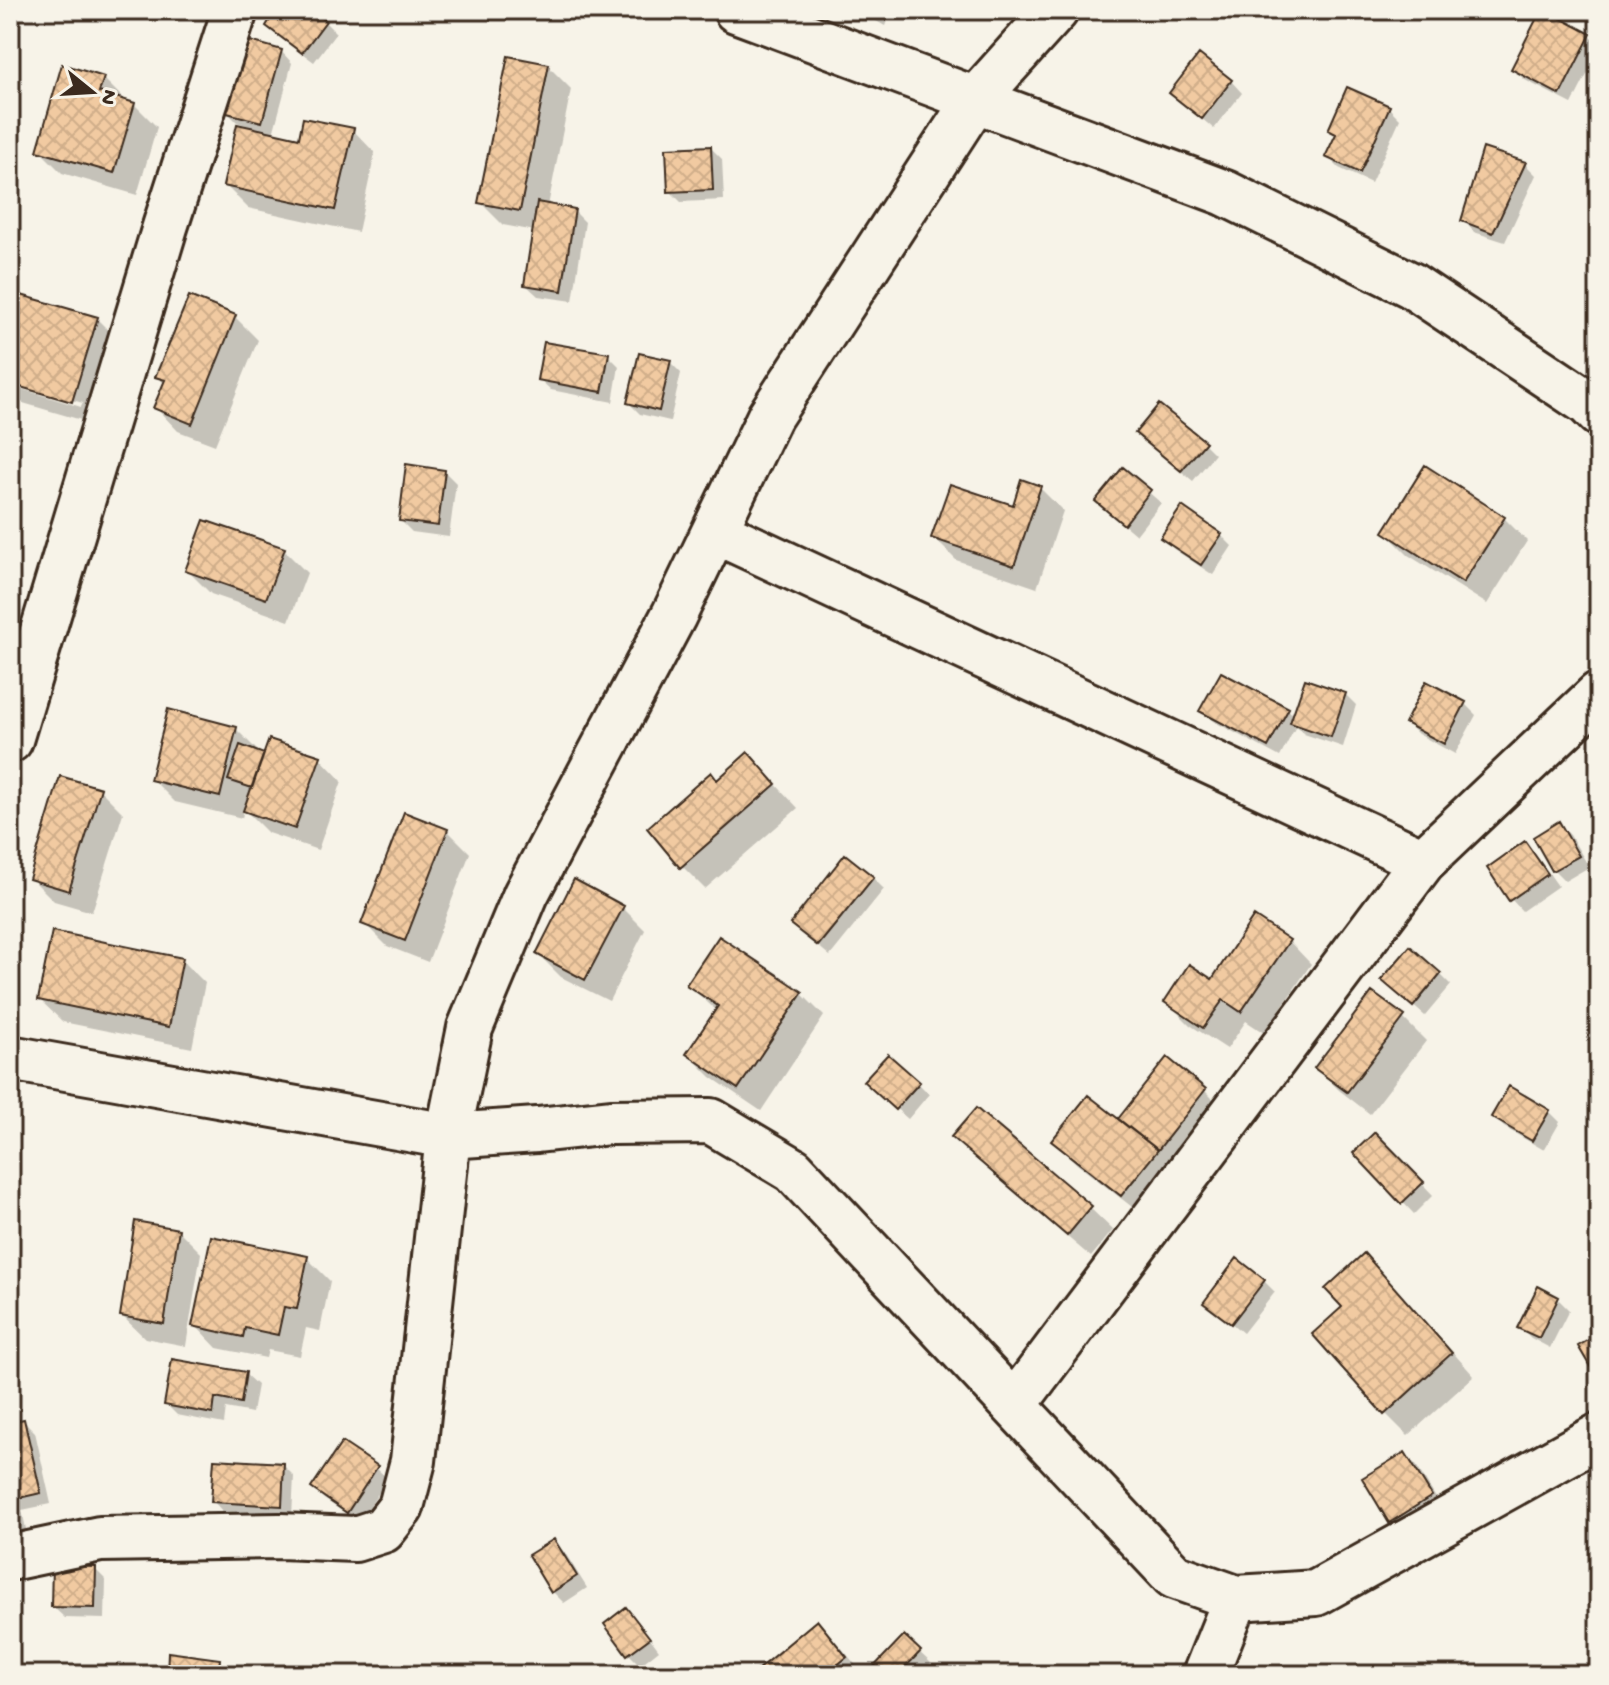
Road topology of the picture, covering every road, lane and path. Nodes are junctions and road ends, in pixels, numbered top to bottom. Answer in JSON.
{"nodes":[{"id":1,"x":235,"y":10,"type":"edge"},
{"id":2,"x":736,"y":10,"type":"edge"},
{"id":3,"x":1056,"y":10,"type":"edge"},
{"id":4,"x":975,"y":100,"type":"junction"},
{"id":5,"x":1599,"y":414,"type":"edge"},
{"id":6,"x":715,"y":531,"type":"junction"},
{"id":7,"x":1599,"y":694,"type":"edge"},
{"id":8,"x":10,"y":740,"type":"edge"},
{"id":9,"x":1423,"y":861,"type":"junction"},
{"id":10,"x":10,"y":1058,"type":"edge"},
{"id":11,"x":448,"y":1136,"type":"junction"},
{"id":12,"x":1014,"y":1405,"type":"junction"},
{"id":13,"x":1599,"y":1436,"type":"edge"},
{"id":14,"x":10,"y":1558,"type":"edge"},
{"id":15,"x":1236,"y":1598,"type":"junction"},
{"id":16,"x":1205,"y":1675,"type":"edge"}],
"edges":[{"from":1,"to":8,"type":"street"},
{"from":2,"to":4,"type":"street"},
{"from":3,"to":4,"type":"street"},
{"from":4,"to":5,"type":"street"},
{"from":4,"to":6,"type":"street"},
{"from":6,"to":9,"type":"street"},
{"from":6,"to":11,"type":"street"},
{"from":7,"to":9,"type":"street"},
{"from":9,"to":12,"type":"street"},
{"from":10,"to":11,"type":"street"},
{"from":11,"to":12,"type":"street"},
{"from":11,"to":14,"type":"street"},
{"from":12,"to":15,"type":"street"},
{"from":13,"to":15,"type":"street"},
{"from":15,"to":16,"type":"street"}]}
